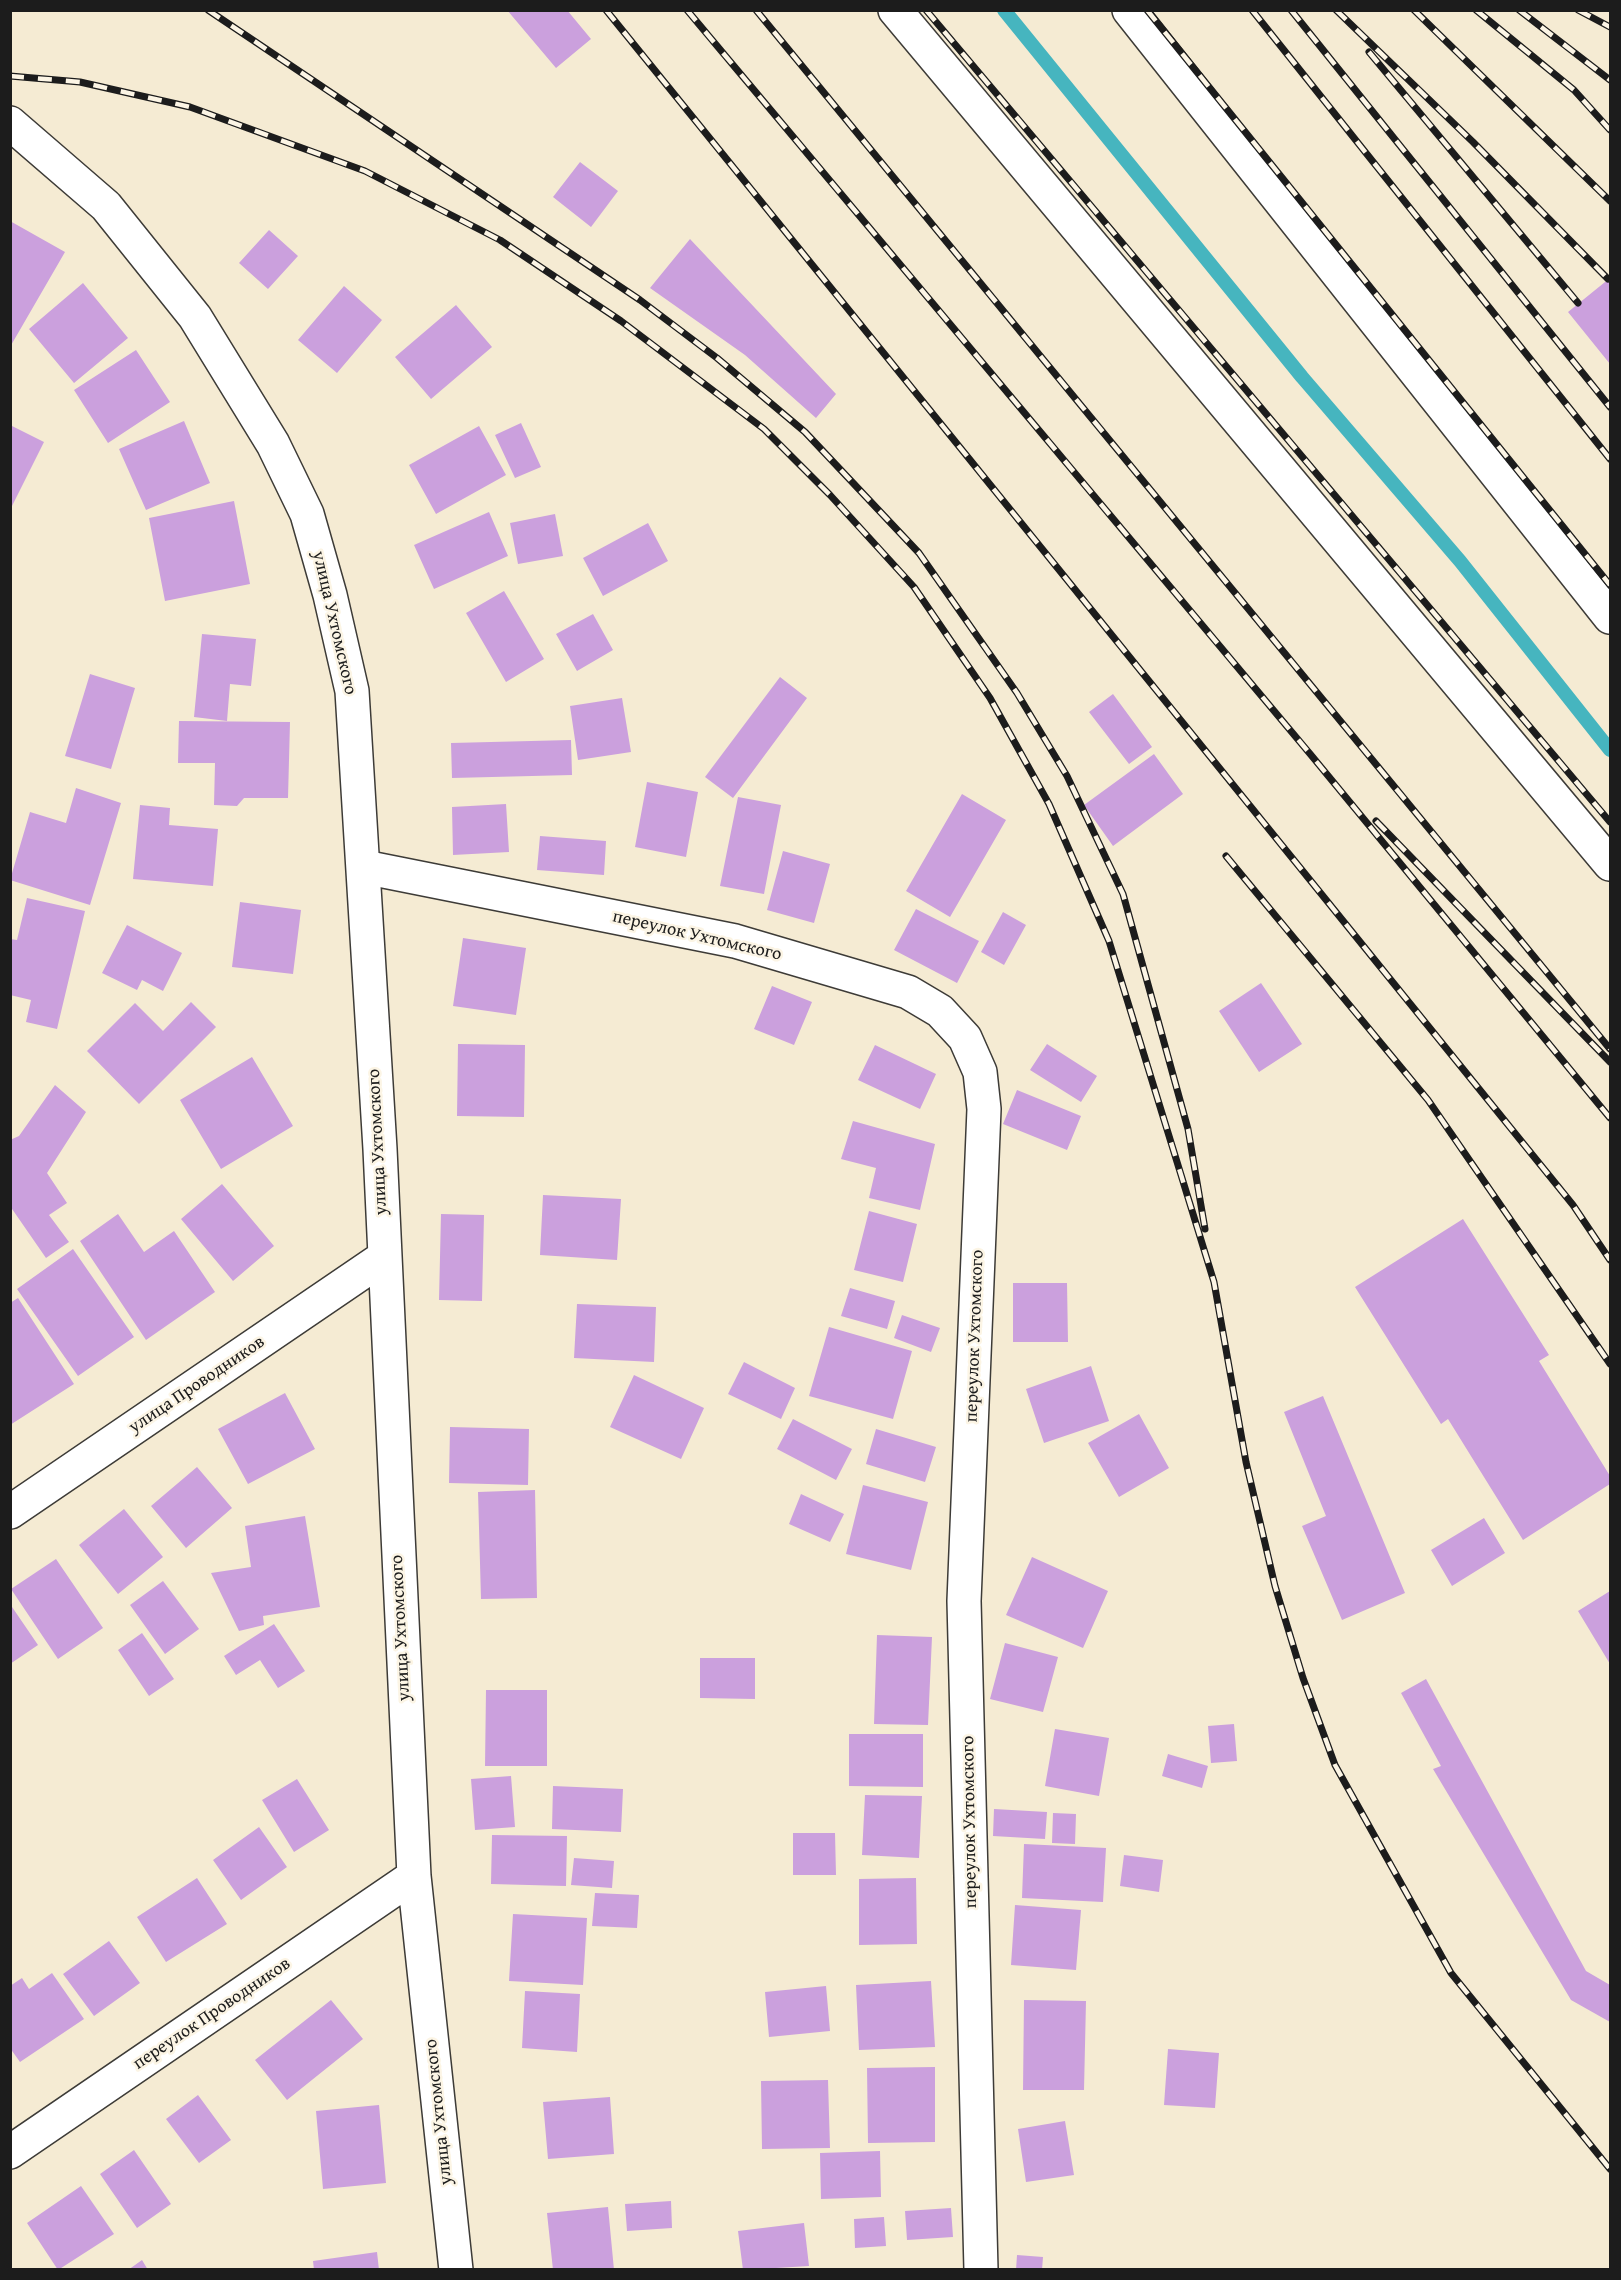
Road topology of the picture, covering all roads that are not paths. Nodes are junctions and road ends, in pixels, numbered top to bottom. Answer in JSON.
{"nodes":[{"id":1,"x":895,"y":10,"type":"edge"},
{"id":2,"x":1129,"y":10,"type":"edge"},
{"id":3,"x":10,"y":123,"type":"edge"},
{"id":4,"x":1611,"y":616,"type":"edge"},
{"id":5,"x":1611,"y":864,"type":"edge"},
{"id":6,"x":364,"y":867,"type":"junction"},
{"id":7,"x":383,"y":1258,"type":"junction"},
{"id":8,"x":10,"y":1512,"type":"edge"},
{"id":9,"x":414,"y":1876,"type":"junction"},
{"id":10,"x":10,"y":2152,"type":"edge"},
{"id":11,"x":456,"y":2270,"type":"edge"},
{"id":12,"x":981,"y":2270,"type":"edge"}],
"edges":[{"from":1,"to":5,"type":"street"},
{"from":2,"to":4,"type":"street"},
{"from":3,"to":6,"type":"street","name":"улица Ухтомского"},
{"from":6,"to":7,"type":"street","name":"улица Ухтомского"},
{"from":6,"to":12,"type":"street","name":"переулок Ухтомского"},
{"from":7,"to":8,"type":"street","name":"улица Проводников"},
{"from":7,"to":9,"type":"street","name":"улица Ухтомского"},
{"from":9,"to":10,"type":"street","name":"переулок Проводников"},
{"from":9,"to":11,"type":"street","name":"улица Ухтомского"}]}
